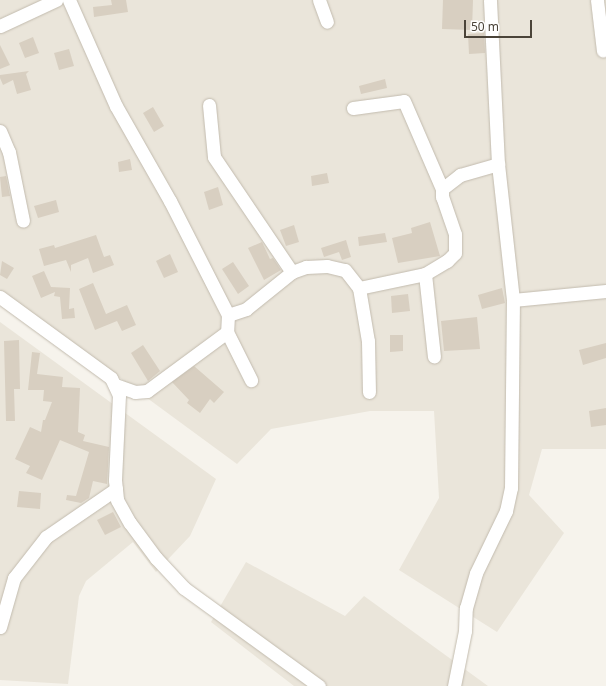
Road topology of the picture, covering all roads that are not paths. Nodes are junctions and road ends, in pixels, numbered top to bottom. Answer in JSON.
{"nodes":[{"id":1,"x":56,"y":0,"type":"edge"},
{"id":2,"x":69,"y":0,"type":"edge"},
{"id":3,"x":319,"y":0,"type":"edge"},
{"id":4,"x":490,"y":0,"type":"edge"},
{"id":5,"x":597,"y":0,"type":"edge"},
{"id":6,"x":327,"y":22,"type":"dead end"},
{"id":7,"x":0,"y":26,"type":"edge"},
{"id":8,"x":603,"y":51,"type":"dead end"},
{"id":9,"x":209,"y":105,"type":"dead end"},
{"id":10,"x":353,"y":108,"type":"dead end"},
{"id":11,"x":0,"y":131,"type":"edge"},
{"id":12,"x":498,"y":164,"type":"junction"},
{"id":13,"x":442,"y":189,"type":"junction"},
{"id":14,"x":23,"y":222,"type":"dead end"},
{"id":15,"x":292,"y":272,"type":"junction"},
{"id":16,"x":425,"y":274,"type":"junction"},
{"id":17,"x":359,"y":288,"type":"junction"},
{"id":18,"x":606,"y":291,"type":"edge"},
{"id":19,"x":0,"y":297,"type":"edge"},
{"id":20,"x":514,"y":300,"type":"junction"},
{"id":21,"x":228,"y":315,"type":"junction"},
{"id":22,"x":227,"y":332,"type":"junction"},
{"id":23,"x":434,"y":357,"type":"dead end"},
{"id":24,"x":251,"y":380,"type":"dead end"},
{"id":25,"x":115,"y":385,"type":"junction"},
{"id":26,"x":369,"y":392,"type":"dead end"},
{"id":27,"x":116,"y":489,"type":"junction"},
{"id":28,"x":0,"y":627,"type":"edge"},
{"id":29,"x":319,"y":686,"type":"edge"},
{"id":30,"x":454,"y":686,"type":"edge"}],
"edges":[{"from":1,"to":7,"type":"street"},
{"from":2,"to":21,"type":"street"},
{"from":3,"to":6,"type":"street"},
{"from":4,"to":12,"type":"street"},
{"from":5,"to":8,"type":"street"},
{"from":9,"to":15,"type":"street"},
{"from":10,"to":13,"type":"street"},
{"from":11,"to":14,"type":"street"},
{"from":12,"to":13,"type":"street"},
{"from":12,"to":20,"type":"street"},
{"from":13,"to":16,"type":"street"},
{"from":15,"to":17,"type":"street"},
{"from":15,"to":21,"type":"street"},
{"from":16,"to":17,"type":"street"},
{"from":16,"to":23,"type":"street"},
{"from":17,"to":26,"type":"street"},
{"from":18,"to":20,"type":"street"},
{"from":19,"to":25,"type":"street"},
{"from":20,"to":30,"type":"street"},
{"from":21,"to":22,"type":"street"},
{"from":22,"to":24,"type":"street"},
{"from":22,"to":25,"type":"street"},
{"from":25,"to":27,"type":"street"},
{"from":27,"to":28,"type":"street"},
{"from":27,"to":29,"type":"street"}]}
